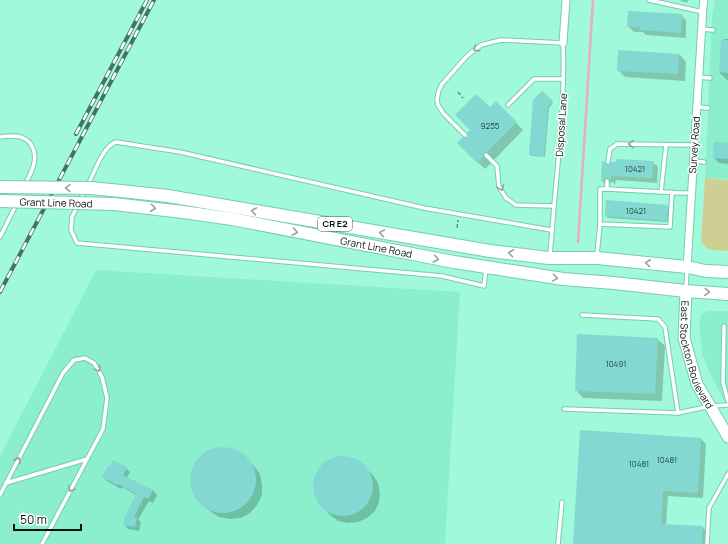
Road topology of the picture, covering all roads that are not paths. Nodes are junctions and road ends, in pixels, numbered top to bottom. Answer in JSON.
{"nodes":[{"id":1,"x":566,"y":0,"type":"edge"},
{"id":2,"x":650,"y":0,"type":"edge"},
{"id":3,"x":704,"y":0,"type":"edge"},
{"id":4,"x":703,"y":12,"type":"junction"},
{"id":5,"x":701,"y":30,"type":"junction"},
{"id":6,"x":713,"y":30,"type":"dead end"},
{"id":7,"x":563,"y":43,"type":"junction"},
{"id":8,"x":698,"y":77,"type":"junction"},
{"id":9,"x":710,"y":78,"type":"dead end"},
{"id":10,"x":563,"y":79,"type":"junction"},
{"id":11,"x":508,"y":106,"type":"dead end"},
{"id":12,"x":696,"y":107,"type":"junction"},
{"id":13,"x":708,"y":108,"type":"dead end"},
{"id":14,"x":465,"y":135,"type":"dead end"},
{"id":15,"x":0,"y":137,"type":"edge"},
{"id":16,"x":666,"y":145,"type":"junction"},
{"id":17,"x":694,"y":145,"type":"junction"},
{"id":18,"x":486,"y":155,"type":"dead end"},
{"id":19,"x":693,"y":161,"type":"junction"},
{"id":20,"x":608,"y":162,"type":"dead end"},
{"id":21,"x":704,"y":162,"type":"dead end"},
{"id":22,"x":607,"y":181,"type":"dead end"},
{"id":23,"x":0,"y":187,"type":"edge"},
{"id":24,"x":607,"y":189,"type":"junction"},
{"id":25,"x":23,"y":190,"type":"dead end"},
{"id":26,"x":662,"y":192,"type":"junction"},
{"id":27,"x":672,"y":192,"type":"junction"},
{"id":28,"x":691,"y":193,"type":"junction"},
{"id":29,"x":20,"y":197,"type":"dead end"},
{"id":30,"x":0,"y":200,"type":"edge"},
{"id":31,"x":554,"y":206,"type":"junction"},
{"id":32,"x":600,"y":224,"type":"junction"},
{"id":33,"x":552,"y":230,"type":"junction"},
{"id":34,"x":0,"y":237,"type":"edge"},
{"id":35,"x":549,"y":258,"type":"junction"},
{"id":36,"x":597,"y":258,"type":"junction"},
{"id":37,"x":687,"y":266,"type":"junction"},
{"id":38,"x":486,"y":267,"type":"junction"},
{"id":39,"x":728,"y":272,"type":"edge"},
{"id":40,"x":686,"y":291,"type":"junction"},
{"id":41,"x":728,"y":294,"type":"edge"},
{"id":42,"x":582,"y":315,"type":"dead end"},
{"id":43,"x":724,"y":326,"type":"dead end"},
{"id":44,"x":728,"y":400,"type":"edge"},
{"id":45,"x":728,"y":405,"type":"edge"},
{"id":46,"x":710,"y":406,"type":"junction"},
{"id":47,"x":564,"y":409,"type":"dead end"},
{"id":48,"x":678,"y":413,"type":"junction"},
{"id":49,"x":728,"y":437,"type":"edge"},
{"id":50,"x":87,"y":459,"type":"junction"},
{"id":51,"x":728,"y":474,"type":"edge"},
{"id":52,"x":6,"y":483,"type":"junction"},
{"id":53,"x":0,"y":495,"type":"edge"},
{"id":54,"x":562,"y":502,"type":"dead end"},
{"id":55,"x":42,"y":544,"type":"edge"},
{"id":56,"x":558,"y":544,"type":"edge"},
{"id":57,"x":707,"y":544,"type":"edge"}],
"edges":[{"from":1,"to":7,"type":"street","name":"Disposal Lane"},
{"from":2,"to":4,"type":"lane"},
{"from":3,"to":4,"type":"street","name":"Survey Road"},
{"from":4,"to":5,"type":"street","name":"Survey Road"},
{"from":5,"to":6,"type":"lane"},
{"from":5,"to":8,"type":"street","name":"Survey Road"},
{"from":7,"to":10,"type":"lane","name":"Disposal Lane"},
{"from":7,"to":14,"type":"lane","one_way":true},
{"from":8,"to":9,"type":"lane"},
{"from":8,"to":12,"type":"street","name":"Survey Road"},
{"from":10,"to":11,"type":"lane"},
{"from":10,"to":31,"type":"lane","name":"Disposal Lane"},
{"from":12,"to":13,"type":"lane"},
{"from":12,"to":17,"type":"street","name":"Survey Road"},
{"from":15,"to":25,"type":"lane"},
{"from":16,"to":17,"type":"lane"},
{"from":16,"to":20,"type":"lane","one_way":true},
{"from":16,"to":26,"type":"lane"},
{"from":17,"to":19,"type":"street","name":"Survey Road"},
{"from":18,"to":31,"type":"lane","one_way":true},
{"from":19,"to":21,"type":"lane"},
{"from":19,"to":28,"type":"street","name":"Survey Road"},
{"from":22,"to":24,"type":"lane"},
{"from":35,"to":23,"type":"main road","name":"Grant Line Road","number":"CR E2","one_way":true,"bridge":true},
{"from":24,"to":26,"type":"lane"},
{"from":24,"to":32,"type":"lane"},
{"from":26,"to":27,"type":"lane"},
{"from":27,"to":28,"type":"lane"},
{"from":27,"to":32,"type":"lane"},
{"from":28,"to":37,"type":"street","name":"Survey Road"},
{"from":29,"to":34,"type":"lane"},
{"from":30,"to":38,"type":"main road","name":"Grant Line Road","number":"CR E2","one_way":true,"bridge":true},
{"from":31,"to":33,"type":"lane","name":"Disposal Lane"},
{"from":32,"to":36,"type":"lane"},
{"from":33,"to":35,"type":"lane","name":"Disposal Lane"},
{"from":33,"to":38,"type":"lane"},
{"from":35,"to":36,"type":"main road","name":"Grant Line Road","number":"CR E2"},
{"from":37,"to":36,"type":"main road","name":"Grant Line Road","number":"CR E2","one_way":true},
{"from":37,"to":39,"type":"main road","name":"Grant Line Road","number":"CR E2"},
{"from":37,"to":40,"type":"lane","name":"Survey Road"},
{"from":38,"to":40,"type":"main road","name":"Grant Line Road","number":"CR E2","one_way":true},
{"from":40,"to":41,"type":"main road","name":"Grant Line Road","number":"CR E2","one_way":true},
{"from":40,"to":46,"type":"main road","name":"East Stockton Boulevard"},
{"from":42,"to":48,"type":"lane"},
{"from":43,"to":44,"type":"lane"},
{"from":45,"to":46,"type":"lane"},
{"from":46,"to":48,"type":"lane"},
{"from":46,"to":49,"type":"main road","name":"East Stockton Boulevard"},
{"from":47,"to":48,"type":"lane"},
{"from":50,"to":52,"type":"lane"},
{"from":52,"to":50,"type":"lane","one_way":true},
{"from":50,"to":55,"type":"lane","one_way":true},
{"from":51,"to":57,"type":"lane"},
{"from":52,"to":53,"type":"lane"},
{"from":54,"to":56,"type":"lane"}]}
